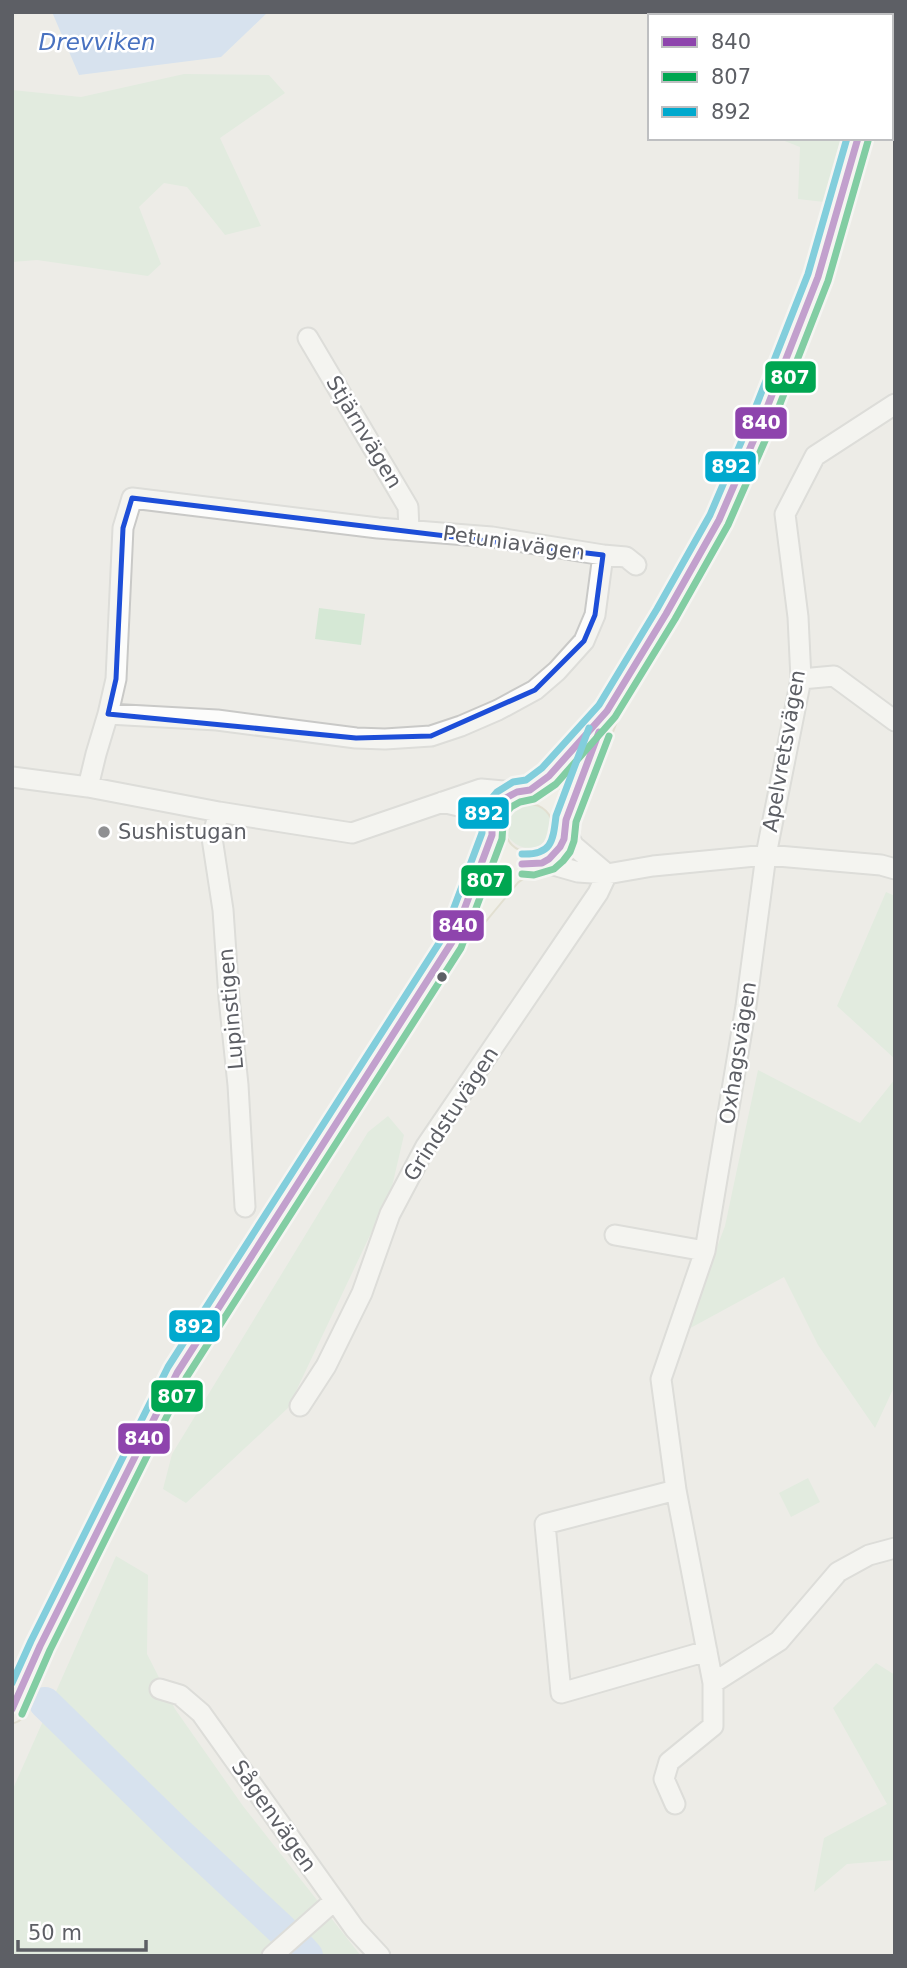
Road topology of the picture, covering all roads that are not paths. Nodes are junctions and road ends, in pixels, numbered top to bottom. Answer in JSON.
{"nodes":[{"id":1,"x":857,"y":140,"type":"edge"},
{"id":2,"x":308,"y":338,"type":"dead end"},
{"id":3,"x":895,"y":404,"type":"edge"},
{"id":4,"x":409,"y":530,"type":"junction"},
{"id":5,"x":603,"y":555,"type":"junction"},
{"id":6,"x":636,"y":565,"type":"dead end"},
{"id":7,"x":801,"y":679,"type":"junction"},
{"id":8,"x":607,"y":711,"type":"junction"},
{"id":9,"x":108,"y":714,"type":"junction"},
{"id":10,"x":895,"y":721,"type":"edge"},
{"id":11,"x":12,"y":777,"type":"edge"},
{"id":12,"x":88,"y":787,"type":"junction"},
{"id":13,"x":524,"y":791,"type":"junction"},
{"id":14,"x":441,"y":802,"type":"junction"},
{"id":15,"x":219,"y":812,"type":"junction"},
{"id":16,"x":566,"y":827,"type":"junction"},
{"id":17,"x":492,"y":828,"type":"junction"},
{"id":18,"x":766,"y":855,"type":"junction"},
{"id":19,"x":533,"y":863,"type":"junction"},
{"id":20,"x":895,"y":869,"type":"edge"},
{"id":21,"x":607,"y":874,"type":"junction"},
{"id":22,"x":452,"y":942,"type":"junction"},
{"id":23,"x":245,"y":1207,"type":"dead end"},
{"id":24,"x":615,"y":1235,"type":"dead end"},
{"id":25,"x":705,"y":1251,"type":"junction"},
{"id":26,"x":300,"y":1406,"type":"dead end"},
{"id":27,"x":676,"y":1490,"type":"junction"},
{"id":28,"x":895,"y":1548,"type":"edge"},
{"id":29,"x":707,"y":1651,"type":"junction"},
{"id":30,"x":713,"y":1683,"type":"junction"},
{"id":31,"x":160,"y":1689,"type":"dead end"},
{"id":32,"x":12,"y":1710,"type":"edge"},
{"id":33,"x":675,"y":1804,"type":"dead end"},
{"id":34,"x":334,"y":1901,"type":"junction"},
{"id":35,"x":272,"y":1956,"type":"edge"},
{"id":36,"x":380,"y":1956,"type":"edge"}],
"edges":[{"from":1,"to":8,"type":"main road"},
{"from":2,"to":4,"type":"street","name":"Stjärnvägen"},
{"from":3,"to":7,"type":"street","name":"Apelvretsvägen"},
{"from":4,"to":5,"type":"street","name":"Petuniavägen"},
{"from":4,"to":9,"type":"street","name":"Petuniavägen"},
{"from":5,"to":6,"type":"street"},
{"from":5,"to":9,"type":"street","name":"Petuniavägen"},
{"from":7,"to":10,"type":"street"},
{"from":7,"to":18,"type":"street","name":"Apelvretsvägen"},
{"from":8,"to":13,"type":"main road"},
{"from":8,"to":16,"type":"main road"},
{"from":9,"to":12,"type":"street","name":"Petuniavägen"},
{"from":11,"to":12,"type":"street"},
{"from":12,"to":15,"type":"street"},
{"from":13,"to":14,"type":"street"},
{"from":13,"to":16,"type":"main road"},
{"from":13,"to":17,"type":"main road"},
{"from":14,"to":15,"type":"street"},
{"from":14,"to":17,"type":"street"},
{"from":15,"to":23,"type":"street","name":"Lupinstigen"},
{"from":16,"to":19,"type":"main road"},
{"from":16,"to":21,"type":"street"},
{"from":17,"to":19,"type":"main road"},
{"from":17,"to":22,"type":"main road"},
{"from":18,"to":20,"type":"street"},
{"from":18,"to":21,"type":"street"},
{"from":18,"to":25,"type":"street","name":"Oxhagsvägen"},
{"from":19,"to":21,"type":"street"},
{"from":19,"to":22,"type":"main road"},
{"from":21,"to":26,"type":"street","name":"Grindstuvägen"},
{"from":22,"to":32,"type":"main road"},
{"from":24,"to":25,"type":"street"},
{"from":25,"to":27,"type":"street","name":"Oxhagsvägen"},
{"from":27,"to":29,"type":"street","name":"Oxhagsvägen"},
{"from":27,"to":29,"type":"street"},
{"from":28,"to":30,"type":"street"},
{"from":29,"to":30,"type":"street","name":"Oxhagsvägen"},
{"from":30,"to":33,"type":"street","name":"Oxhagsvägen"},
{"from":31,"to":34,"type":"street","name":"Sågenvägen"},
{"from":34,"to":35,"type":"street"},
{"from":34,"to":36,"type":"street","name":"Sågenvägen"}]}
